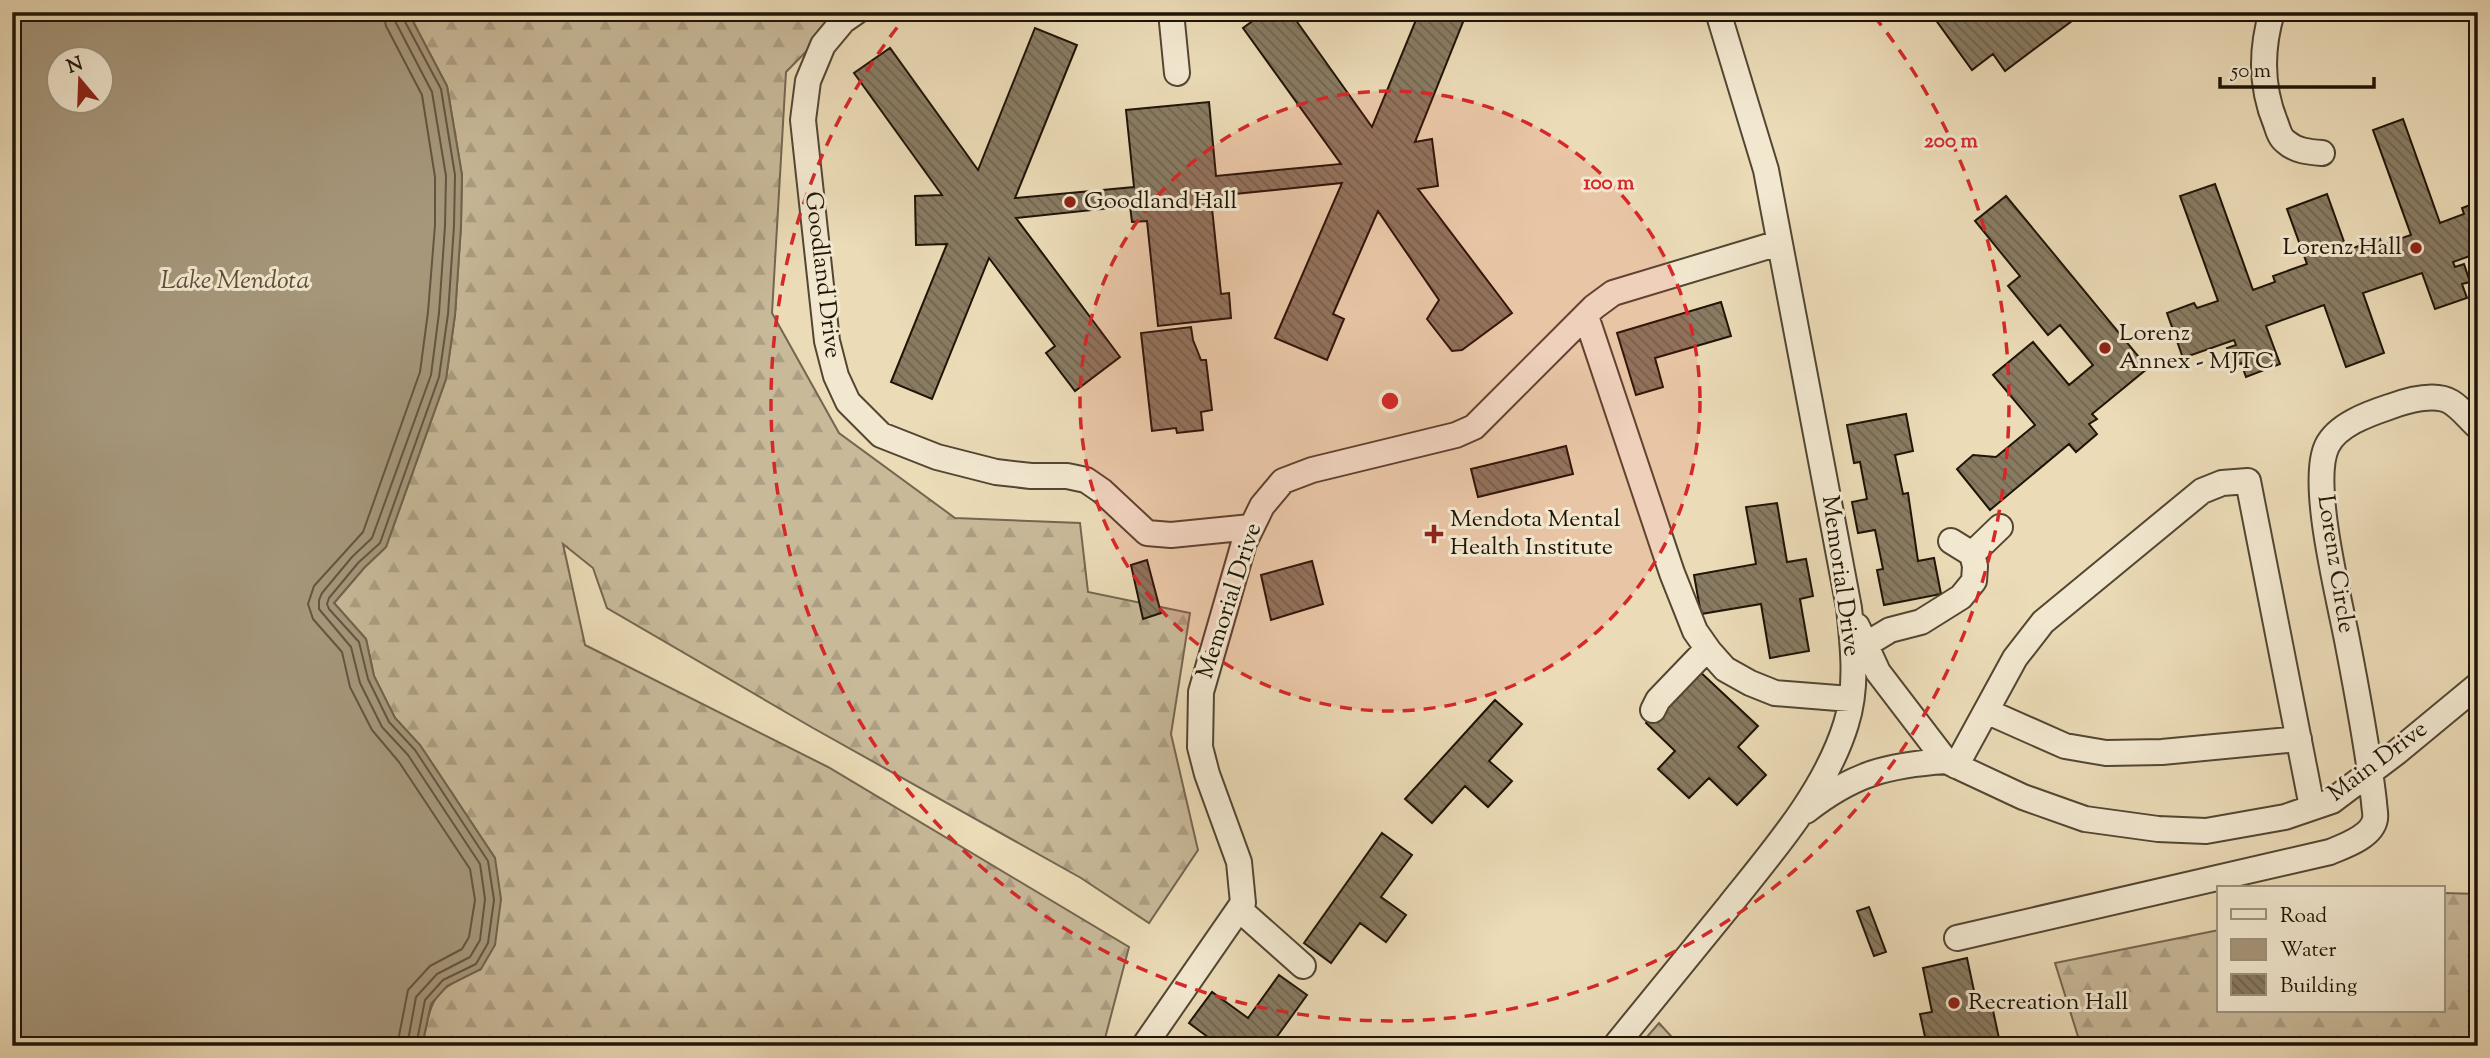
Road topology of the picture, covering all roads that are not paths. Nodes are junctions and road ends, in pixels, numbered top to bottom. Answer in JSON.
{"nodes":[{"id":1,"x":856,"y":12,"type":"edge"},
{"id":2,"x":1171,"y":12,"type":"edge"},
{"id":3,"x":1718,"y":12,"type":"edge"},
{"id":4,"x":2272,"y":12,"type":"edge"},
{"id":5,"x":1177,"y":73,"type":"dead end"},
{"id":6,"x":2322,"y":153,"type":"dead end"},
{"id":7,"x":1779,"y":243,"type":"junction"},
{"id":8,"x":1586,"y":316,"type":"junction"},
{"id":9,"x":2478,"y":427,"type":"edge"},
{"id":10,"x":1251,"y":527,"type":"junction"},
{"id":11,"x":2000,"y":527,"type":"dead end"},
{"id":12,"x":1849,"y":608,"type":"junction"},
{"id":13,"x":1865,"y":645,"type":"junction"},
{"id":14,"x":1707,"y":649,"type":"junction"},
{"id":15,"x":2478,"y":685,"type":"edge"},
{"id":16,"x":1850,"y":699,"type":"junction"},
{"id":17,"x":1653,"y":710,"type":"dead end"},
{"id":18,"x":1986,"y":711,"type":"junction"},
{"id":19,"x":2299,"y":739,"type":"junction"},
{"id":20,"x":1951,"y":764,"type":"junction"},
{"id":21,"x":2371,"y":772,"type":"junction"},
{"id":22,"x":2312,"y":807,"type":"junction"},
{"id":23,"x":1795,"y":821,"type":"junction"},
{"id":24,"x":1240,"y":910,"type":"junction"},
{"id":25,"x":1957,"y":939,"type":"dead end"},
{"id":26,"x":1303,"y":966,"type":"dead end"},
{"id":27,"x":1144,"y":1046,"type":"edge"},
{"id":28,"x":1615,"y":1046,"type":"edge"}],
"edges":[{"from":1,"to":10,"type":"lane","name":"Goodland Drive"},
{"from":2,"to":5,"type":"lane"},
{"from":3,"to":7,"type":"lane","name":"Memorial Drive"},
{"from":4,"to":6,"type":"lane"},
{"from":7,"to":8,"type":"lane","name":"Memorial Drive"},
{"from":7,"to":12,"type":"lane","name":"Memorial Drive"},
{"from":8,"to":10,"type":"lane","name":"Memorial Drive"},
{"from":8,"to":14,"type":"lane"},
{"from":9,"to":21,"type":"lane","name":"Lorenz Circle"},
{"from":10,"to":24,"type":"lane","name":"Memorial Drive"},
{"from":11,"to":13,"type":"lane"},
{"from":12,"to":13,"type":"lane","name":"Main Drive"},
{"from":12,"to":16,"type":"lane","name":"Memorial Drive"},
{"from":13,"to":20,"type":"lane","name":"Main Drive"},
{"from":14,"to":16,"type":"lane"},
{"from":14,"to":17,"type":"lane"},
{"from":15,"to":21,"type":"lane","name":"Main Drive"},
{"from":16,"to":23,"type":"lane","name":"Memorial Drive"},
{"from":18,"to":19,"type":"lane"},
{"from":18,"to":19,"type":"lane"},
{"from":18,"to":20,"type":"lane"},
{"from":19,"to":22,"type":"lane"},
{"from":20,"to":22,"type":"lane","name":"Main Drive"},
{"from":20,"to":23,"type":"lane","name":"Main Drive"},
{"from":21,"to":22,"type":"lane","name":"Main Drive"},
{"from":21,"to":25,"type":"lane","name":"Lorenz Circle"},
{"from":23,"to":28,"type":"lane","name":"Memorial Drive"},
{"from":24,"to":26,"type":"lane"},
{"from":24,"to":27,"type":"lane"}]}
